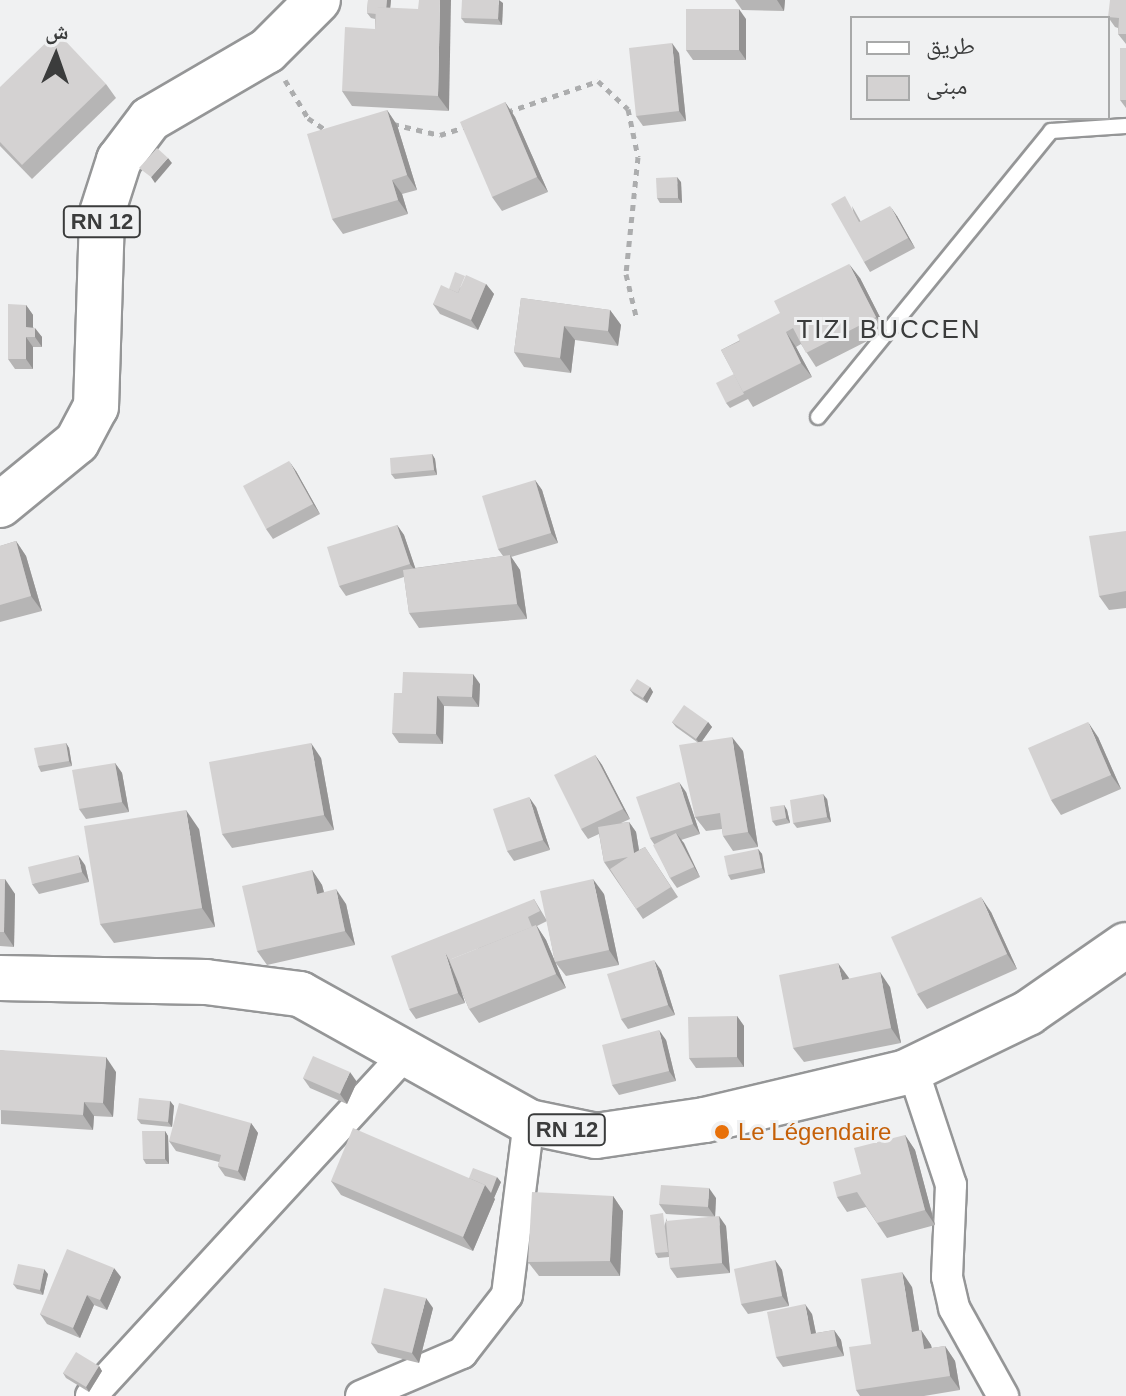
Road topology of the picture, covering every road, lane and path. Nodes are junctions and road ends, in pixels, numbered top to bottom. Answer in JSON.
{"nodes":[{"id":1,"x":318,"y":0,"type":"edge"},
{"id":2,"x":267,"y":51,"type":"junction"},
{"id":3,"x":497,"y":115,"type":"edge"},
{"id":4,"x":483,"y":120,"type":"edge"},
{"id":5,"x":376,"y":126,"type":"edge"},
{"id":6,"x":1126,"y":126,"type":"edge"},
{"id":7,"x":334,"y":136,"type":"edge"},
{"id":8,"x":637,"y":320,"type":"dead end"},
{"id":9,"x":818,"y":417,"type":"dead end"},
{"id":10,"x":0,"y":505,"type":"edge"},
{"id":11,"x":1126,"y":945,"type":"edge"},
{"id":12,"x":0,"y":978,"type":"edge"},
{"id":13,"x":405,"y":1054,"type":"junction"},
{"id":14,"x":913,"y":1070,"type":"junction"},
{"id":15,"x":529,"y":1122,"type":"junction"},
{"id":16,"x":91,"y":1396,"type":"edge"},
{"id":17,"x":361,"y":1396,"type":"edge"},
{"id":18,"x":1003,"y":1396,"type":"edge"}],
"edges":[{"from":1,"to":2,"type":"main road","number":"RN 12"},
{"from":2,"to":7,"type":"path"},
{"from":2,"to":10,"type":"main road","number":"RN 12"},
{"from":3,"to":8,"type":"path"},
{"from":4,"to":5,"type":"path"},
{"from":6,"to":9,"type":"lane"},
{"from":11,"to":14,"type":"main road","number":"RN 12"},
{"from":12,"to":13,"type":"main road","number":"RN 12"},
{"from":13,"to":15,"type":"main road","number":"RN 12"},
{"from":13,"to":16,"type":"street"},
{"from":14,"to":15,"type":"main road","number":"RN 12"},
{"from":14,"to":18,"type":"street"},
{"from":15,"to":17,"type":"street"}]}
